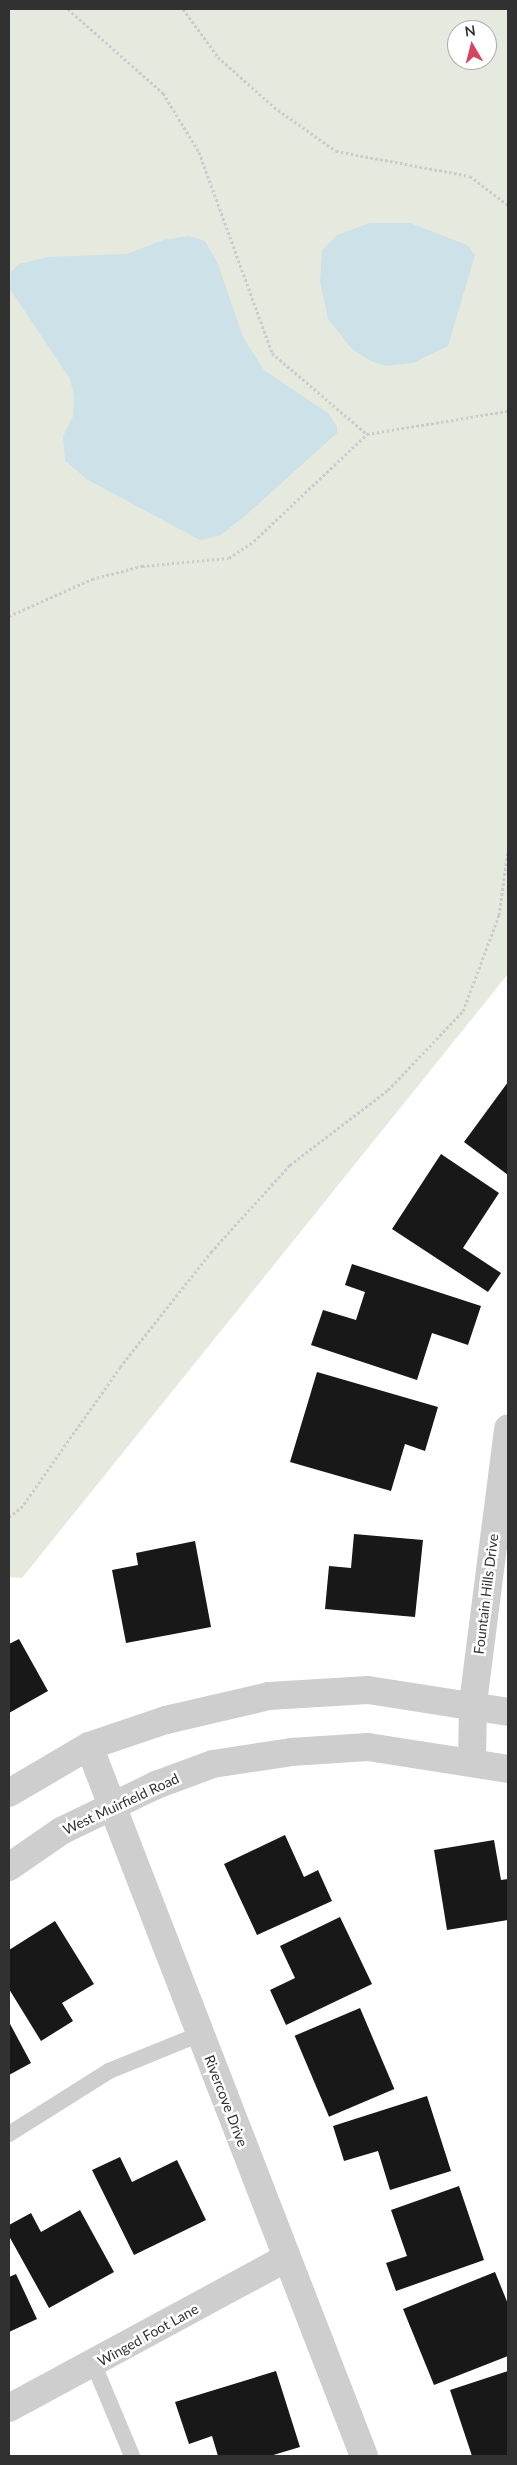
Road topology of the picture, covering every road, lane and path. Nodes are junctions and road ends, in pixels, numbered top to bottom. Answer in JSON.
{"nodes":[{"id":1,"x":68,"y":9,"type":"edge"},
{"id":2,"x":183,"y":9,"type":"edge"},
{"id":3,"x":508,"y":205,"type":"edge"},
{"id":4,"x":508,"y":411,"type":"edge"},
{"id":5,"x":367,"y":434,"type":"junction"},
{"id":6,"x":9,"y":616,"type":"edge"},
{"id":7,"x":508,"y":850,"type":"edge"},
{"id":8,"x":508,"y":1428,"type":"edge"},
{"id":9,"x":9,"y":1517,"type":"edge"},
{"id":10,"x":473,"y":1703,"type":"junction"},
{"id":11,"x":508,"y":1712,"type":"edge"},
{"id":12,"x":90,"y":1746,"type":"junction"},
{"id":13,"x":472,"y":1761,"type":"junction"},
{"id":14,"x":508,"y":1769,"type":"edge"},
{"id":15,"x":9,"y":1793,"type":"edge"},
{"id":16,"x":113,"y":1806,"type":"junction"},
{"id":17,"x":9,"y":1867,"type":"edge"},
{"id":18,"x":200,"y":2034,"type":"junction"},
{"id":19,"x":9,"y":2134,"type":"edge"},
{"id":20,"x":286,"y":2258,"type":"junction"},
{"id":21,"x":94,"y":2365,"type":"junction"},
{"id":22,"x":9,"y":2408,"type":"edge"},
{"id":23,"x":132,"y":2456,"type":"edge"},
{"id":24,"x":364,"y":2456,"type":"edge"}],
"edges":[{"from":1,"to":5,"type":"path"},
{"from":2,"to":3,"type":"path"},
{"from":4,"to":5,"type":"path"},
{"from":5,"to":6,"type":"path"},
{"from":7,"to":9,"type":"path"},
{"from":8,"to":10,"type":"street","name":"Fountain Hills Drive"},
{"from":10,"to":11,"type":"street"},
{"from":10,"to":12,"type":"street"},
{"from":10,"to":13,"type":"street","name":"Fountain Hills Drive"},
{"from":12,"to":15,"type":"street"},
{"from":12,"to":16,"type":"street","name":"Rivercove Drive"},
{"from":13,"to":14,"type":"street","name":"West Muirfield Road"},
{"from":13,"to":16,"type":"street","name":"West Muirfield Road"},
{"from":16,"to":17,"type":"street","name":"West Muirfield Road"},
{"from":16,"to":18,"type":"street","name":"Rivercove Drive"},
{"from":18,"to":19,"type":"lane"},
{"from":18,"to":20,"type":"street","name":"Rivercove Drive"},
{"from":20,"to":21,"type":"street","name":"Winged Foot Lane"},
{"from":20,"to":24,"type":"street","name":"Rivercove Drive"},
{"from":21,"to":22,"type":"street","name":"Winged Foot Lane"},
{"from":21,"to":23,"type":"lane"}]}
